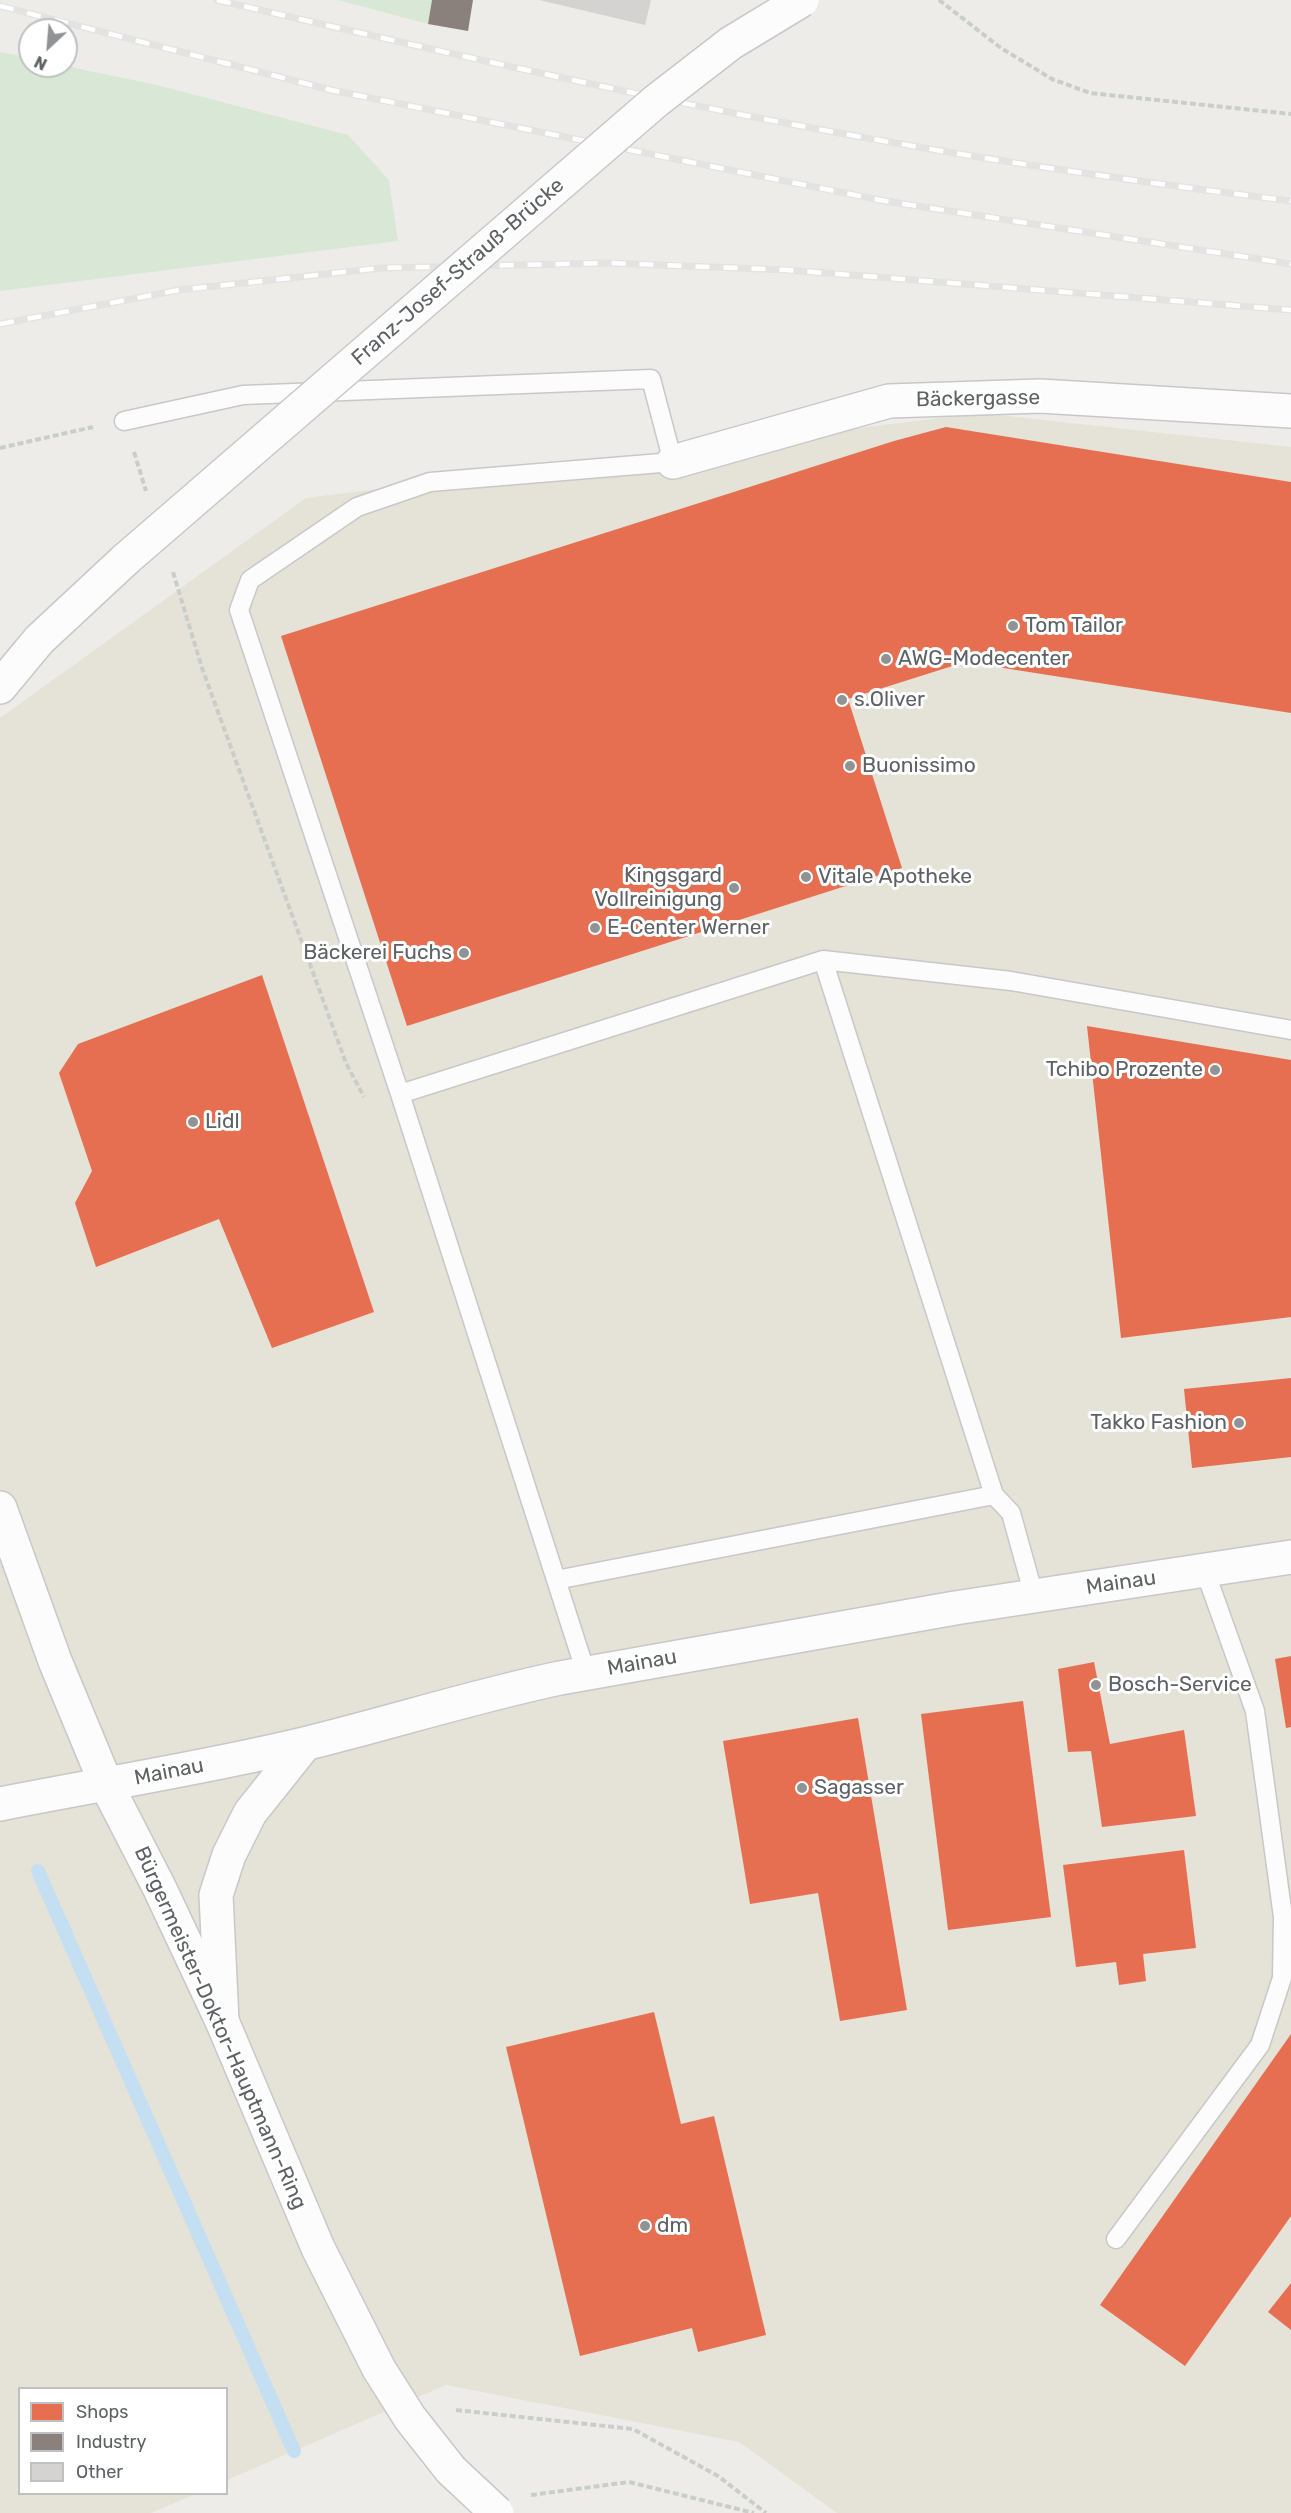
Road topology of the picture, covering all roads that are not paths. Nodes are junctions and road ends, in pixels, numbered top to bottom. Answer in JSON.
{"nodes":[{"id":1,"x":802,"y":0,"type":"edge"},
{"id":2,"x":1291,"y":411,"type":"edge"},
{"id":3,"x":124,"y":421,"type":"road end"},
{"id":4,"x":673,"y":462,"type":"junction"},
{"id":5,"x":0,"y":687,"type":"edge"},
{"id":6,"x":823,"y":960,"type":"junction"},
{"id":7,"x":1291,"y":1030,"type":"edge"},
{"id":8,"x":400,"y":1094,"type":"junction"},
{"id":9,"x":994,"y":1495,"type":"junction"},
{"id":10,"x":0,"y":1508,"type":"edge"},
{"id":11,"x":1291,"y":1557,"type":"edge"},
{"id":12,"x":1205,"y":1571,"type":"junction"},
{"id":13,"x":556,"y":1580,"type":"junction"},
{"id":14,"x":1034,"y":1596,"type":"junction"},
{"id":15,"x":586,"y":1673,"type":"junction"},
{"id":16,"x":305,"y":1744,"type":"junction"},
{"id":17,"x":106,"y":1784,"type":"junction"},
{"id":18,"x":0,"y":1804,"type":"edge"},
{"id":19,"x":222,"y":2021,"type":"junction"},
{"id":20,"x":1116,"y":2239,"type":"dead end"},
{"id":21,"x":497,"y":2513,"type":"edge"}],
"edges":[{"from":1,"to":5,"type":"street","name":"Franz-Josef-Strauß-Brücke","bridge":true},
{"from":2,"to":4,"type":"street","name":"Bäckergasse"},
{"from":3,"to":4,"type":"lane"},
{"from":4,"to":8,"type":"lane"},
{"from":6,"to":7,"type":"lane"},
{"from":6,"to":8,"type":"lane"},
{"from":6,"to":9,"type":"lane"},
{"from":8,"to":13,"type":"lane"},
{"from":9,"to":13,"type":"lane"},
{"from":9,"to":14,"type":"lane"},
{"from":10,"to":17,"type":"street","name":"Bürgermeister-Doktor-Hauptmann-Ring"},
{"from":11,"to":12,"type":"street","name":"Mainau"},
{"from":12,"to":14,"type":"street","name":"Mainau"},
{"from":12,"to":20,"type":"lane"},
{"from":13,"to":15,"type":"lane"},
{"from":14,"to":15,"type":"street","name":"Mainau"},
{"from":15,"to":16,"type":"street","name":"Mainau"},
{"from":16,"to":17,"type":"street","name":"Mainau"},
{"from":16,"to":19,"type":"street"},
{"from":17,"to":18,"type":"street","name":"Mainau"},
{"from":17,"to":19,"type":"street","name":"Bürgermeister-Doktor-Hauptmann-Ring"},
{"from":19,"to":21,"type":"street","name":"Bürgermeister-Doktor-Hauptmann-Ring","bridge":true}]}
